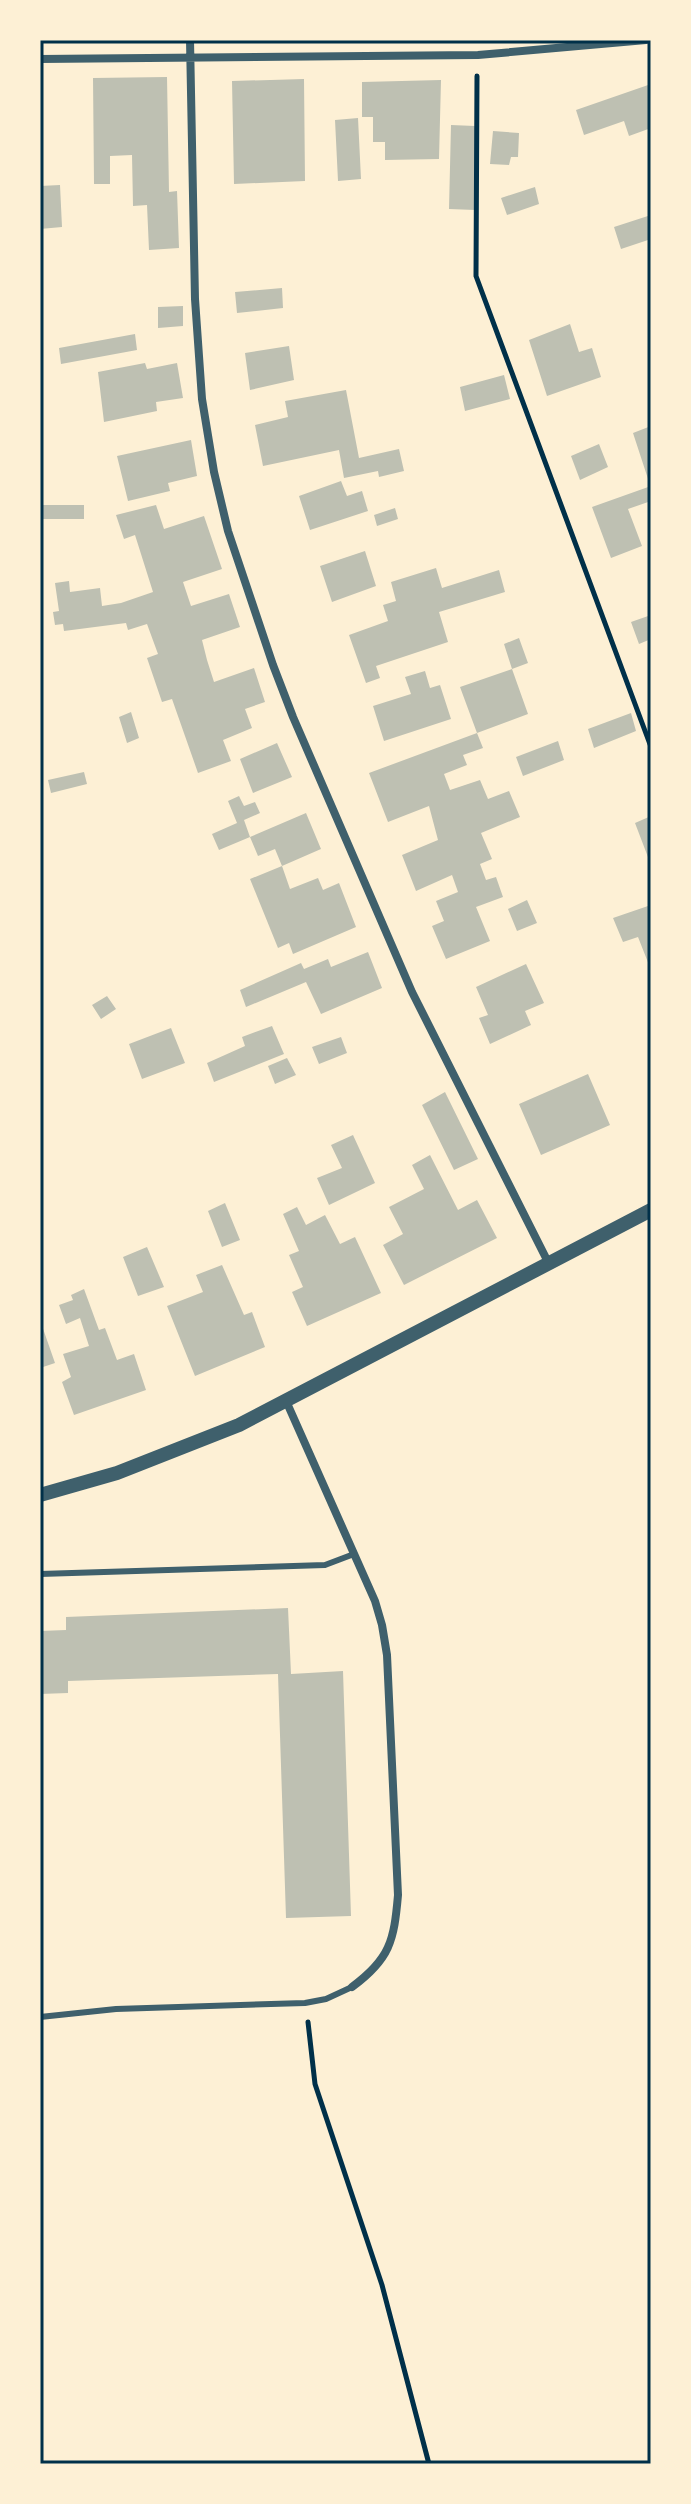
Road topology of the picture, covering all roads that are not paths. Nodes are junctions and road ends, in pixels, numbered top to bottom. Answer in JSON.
{"nodes":[{"id":1,"x":190,"y":40,"type":"edge"},
{"id":2,"x":646,"y":40,"type":"edge"},
{"id":3,"x":190,"y":58,"type":"junction"},
{"id":4,"x":40,"y":59,"type":"edge"},
{"id":5,"x":651,"y":1210,"type":"edge"},
{"id":6,"x":549,"y":1264,"type":"junction"},
{"id":7,"x":287,"y":1403,"type":"junction"},
{"id":8,"x":40,"y":1495,"type":"edge"},
{"id":9,"x":354,"y":1554,"type":"junction"},
{"id":10,"x":40,"y":1574,"type":"edge"},
{"id":11,"x":352,"y":1987,"type":"joint"},
{"id":12,"x":40,"y":2017,"type":"edge"}],
"edges":[{"from":1,"to":3,"type":"street"},
{"from":2,"to":3,"type":"street"},
{"from":3,"to":4,"type":"street"},
{"from":3,"to":6,"type":"street"},
{"from":5,"to":6,"type":"street"},
{"from":6,"to":7,"type":"street"},
{"from":7,"to":8,"type":"street"},
{"from":7,"to":9,"type":"street"},
{"from":9,"to":10,"type":"lane"},
{"from":9,"to":11,"type":"street"},
{"from":11,"to":12,"type":"lane"}]}
